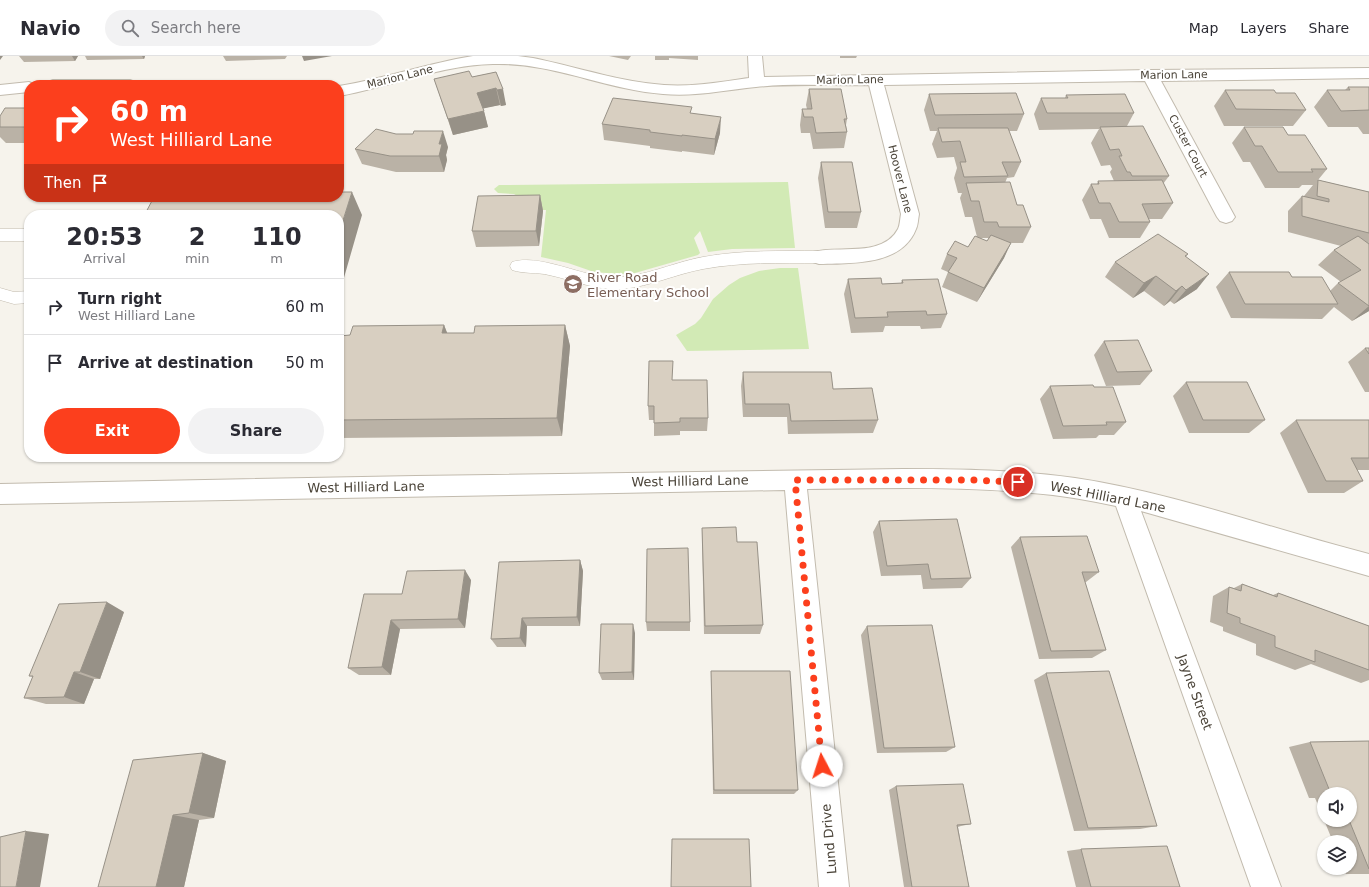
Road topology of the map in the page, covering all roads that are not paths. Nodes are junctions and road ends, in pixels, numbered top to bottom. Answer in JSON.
{"nodes":[{"id":1,"x":754,"y":56,"type":"edge"},
{"id":2,"x":1369,"y":73,"type":"edge"},
{"id":3,"x":1150,"y":75,"type":"junction"},
{"id":4,"x":875,"y":80,"type":"junction"},
{"id":5,"x":757,"y":82,"type":"junction"},
{"id":6,"x":24,"y":88,"type":"edge"},
{"id":7,"x":0,"y":90,"type":"edge"},
{"id":8,"x":344,"y":90,"type":"edge"},
{"id":9,"x":1226,"y":217,"type":"dead end"},
{"id":10,"x":24,"y":234,"type":"edge"},
{"id":11,"x":0,"y":235,"type":"edge"},
{"id":12,"x":819,"y":257,"type":"joint"},
{"id":13,"x":518,"y":266,"type":"dead end"},
{"id":14,"x":0,"y":294,"type":"edge"},
{"id":15,"x":24,"y":297,"type":"edge"},
{"id":16,"x":795,"y":480,"type":"junction"},
{"id":17,"x":0,"y":494,"type":"edge"},
{"id":18,"x":1124,"y":497,"type":"junction"},
{"id":19,"x":1369,"y":565,"type":"edge"},
{"id":20,"x":834,"y":887,"type":"edge"},
{"id":21,"x":1266,"y":887,"type":"edge"}],
"edges":[{"from":1,"to":5,"type":"street"},
{"from":2,"to":3,"type":"street","name":"Marion Lane"},
{"from":3,"to":4,"type":"street","name":"Marion Lane"},
{"from":3,"to":9,"type":"street","name":"Custer Court"},
{"from":4,"to":5,"type":"street","name":"Marion Lane"},
{"from":4,"to":12,"type":"street","name":"Hoover Lane"},
{"from":5,"to":8,"type":"street","name":"Marion Lane"},
{"from":6,"to":7,"type":"street"},
{"from":10,"to":11,"type":"lane"},
{"from":12,"to":13,"type":"lane"},
{"from":14,"to":15,"type":"lane"},
{"from":16,"to":17,"type":"street","name":"West Hilliard Lane"},
{"from":16,"to":18,"type":"street","name":"West Hilliard Lane"},
{"from":16,"to":20,"type":"street","name":"Lund Drive"},
{"from":18,"to":19,"type":"street","name":"West Hilliard Lane"},
{"from":18,"to":21,"type":"street","name":"Jayne Street"}]}
